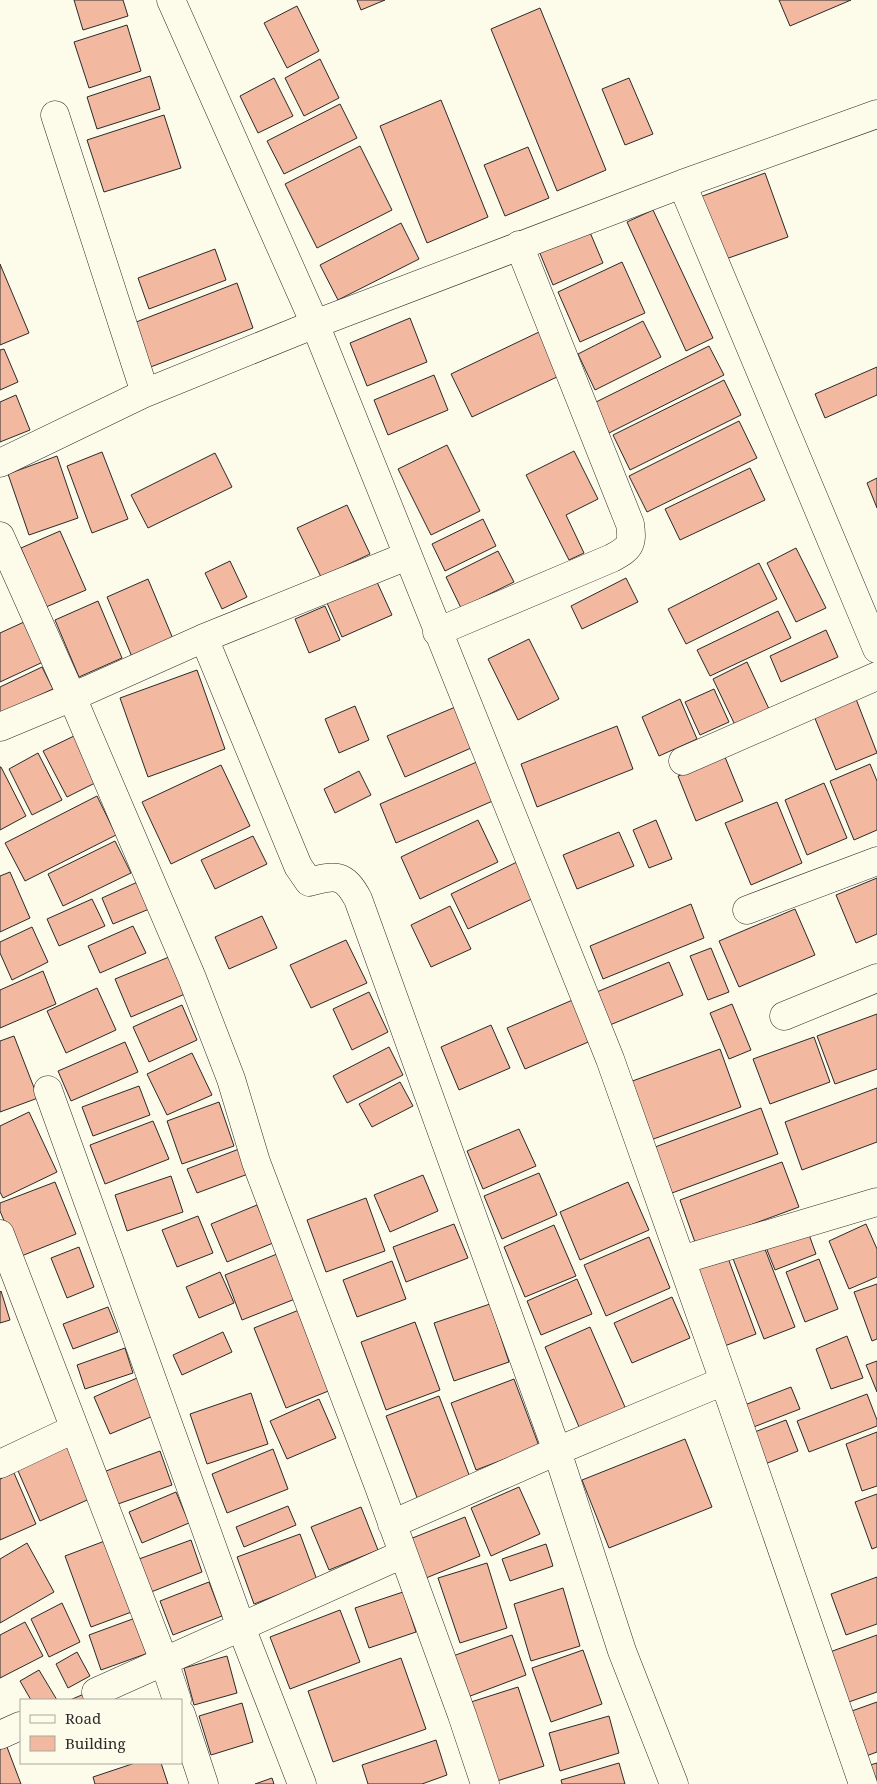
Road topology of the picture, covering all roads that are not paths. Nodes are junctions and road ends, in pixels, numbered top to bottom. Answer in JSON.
{"nodes":[{"id":1,"x":171,"y":0,"type":"edge"},
{"id":2,"x":877,"y":114,"type":"edge"},
{"id":3,"x":55,"y":115,"type":"dead end"},
{"id":4,"x":682,"y":184,"type":"junction"},
{"id":5,"x":519,"y":245,"type":"junction"},
{"id":6,"x":315,"y":324,"type":"junction"},
{"id":7,"x":145,"y":394,"type":"junction"},
{"id":8,"x":0,"y":463,"type":"edge"},
{"id":9,"x":0,"y":536,"type":"edge"},
{"id":10,"x":407,"y":556,"type":"junction"},
{"id":11,"x":437,"y":632,"type":"junction"},
{"id":12,"x":204,"y":638,"type":"junction"},
{"id":13,"x":877,"y":649,"type":"edge"},
{"id":14,"x":877,"y":676,"type":"edge"},
{"id":15,"x":72,"y":697,"type":"junction"},
{"id":16,"x":0,"y":727,"type":"edge"},
{"id":17,"x":683,"y":760,"type":"dead end"},
{"id":18,"x":877,"y":861,"type":"edge"},
{"id":19,"x":747,"y":910,"type":"dead end"},
{"id":20,"x":877,"y":978,"type":"edge"},
{"id":21,"x":784,"y":1016,"type":"dead end"},
{"id":22,"x":48,"y":1090,"type":"dead end"},
{"id":23,"x":877,"y":1202,"type":"edge"},
{"id":24,"x":0,"y":1234,"type":"edge"},
{"id":25,"x":681,"y":1260,"type":"junction"},
{"id":26,"x":724,"y":1381,"type":"junction"},
{"id":27,"x":74,"y":1429,"type":"junction"},
{"id":28,"x":557,"y":1452,"type":"junction"},
{"id":29,"x":0,"y":1464,"type":"edge"},
{"id":30,"x":392,"y":1524,"type":"junction"},
{"id":31,"x":403,"y":1554,"type":"junction"},
{"id":32,"x":241,"y":1627,"type":"junction"},
{"id":33,"x":164,"y":1661,"type":"junction"},
{"id":34,"x":96,"y":1692,"type":"dead end"},
{"id":35,"x":177,"y":1699,"type":"edge"},
{"id":36,"x":182,"y":1717,"type":"edge"},
{"id":37,"x":204,"y":1784,"type":"edge"},
{"id":38,"x":302,"y":1784,"type":"edge"},
{"id":39,"x":485,"y":1784,"type":"edge"},
{"id":40,"x":674,"y":1784,"type":"edge"},
{"id":41,"x":863,"y":1784,"type":"edge"}],
"edges":[{"from":1,"to":6,"type":"street"},
{"from":2,"to":4,"type":"street"},
{"from":3,"to":7,"type":"street"},
{"from":4,"to":5,"type":"street"},
{"from":4,"to":13,"type":"street"},
{"from":5,"to":6,"type":"street"},
{"from":5,"to":11,"type":"street"},
{"from":6,"to":7,"type":"street"},
{"from":6,"to":10,"type":"street"},
{"from":7,"to":8,"type":"street"},
{"from":9,"to":15,"type":"street"},
{"from":10,"to":11,"type":"street"},
{"from":10,"to":12,"type":"street"},
{"from":11,"to":25,"type":"street"},
{"from":12,"to":15,"type":"street"},
{"from":12,"to":28,"type":"street"},
{"from":14,"to":17,"type":"street"},
{"from":15,"to":16,"type":"street"},
{"from":15,"to":30,"type":"street"},
{"from":18,"to":19,"type":"street"},
{"from":20,"to":21,"type":"street"},
{"from":22,"to":32,"type":"street"},
{"from":23,"to":25,"type":"street"},
{"from":24,"to":27,"type":"street"},
{"from":25,"to":26,"type":"street"},
{"from":26,"to":28,"type":"street"},
{"from":26,"to":41,"type":"street"},
{"from":27,"to":29,"type":"street"},
{"from":27,"to":33,"type":"street"},
{"from":28,"to":30,"type":"street"},
{"from":28,"to":40,"type":"street"},
{"from":30,"to":31,"type":"street"},
{"from":31,"to":32,"type":"street"},
{"from":31,"to":39,"type":"street"},
{"from":32,"to":33,"type":"street"},
{"from":32,"to":38,"type":"street"},
{"from":33,"to":34,"type":"street"},
{"from":33,"to":35,"type":"street"},
{"from":36,"to":37,"type":"street"}]}
